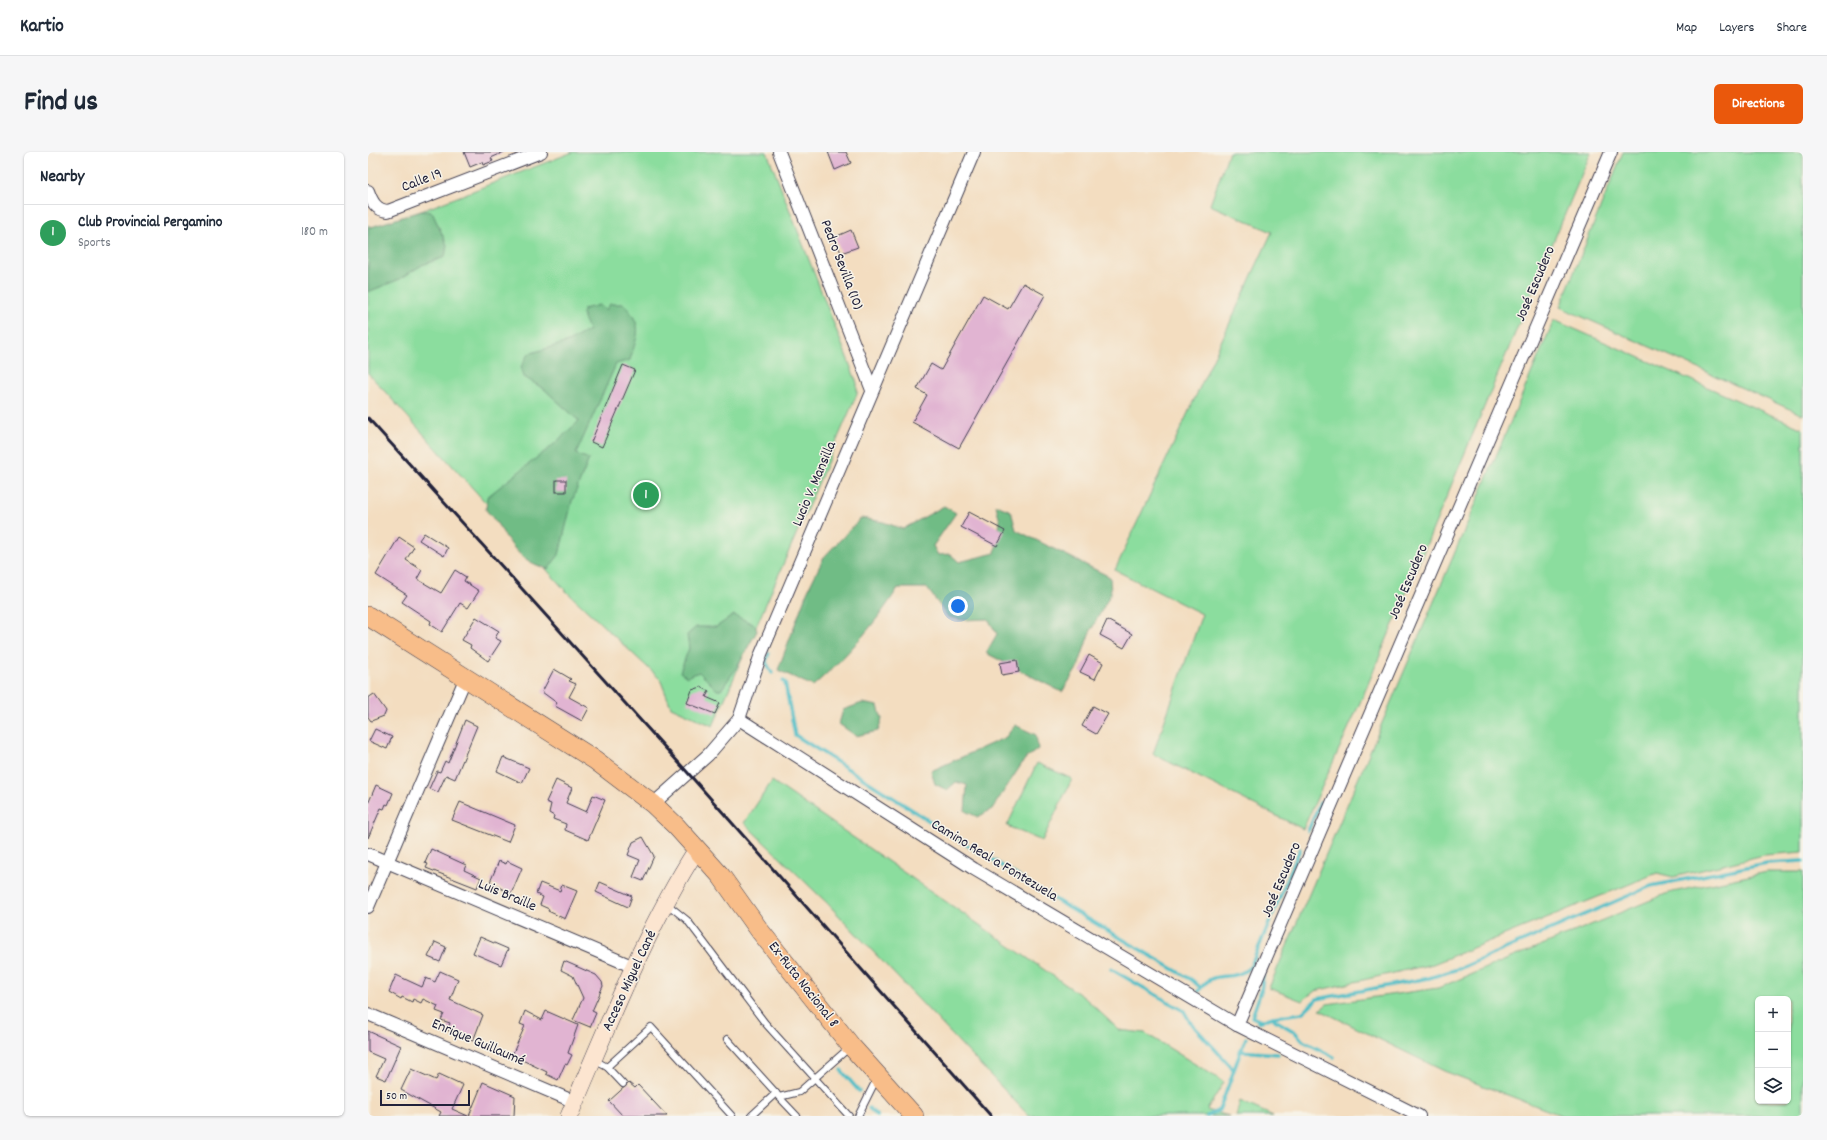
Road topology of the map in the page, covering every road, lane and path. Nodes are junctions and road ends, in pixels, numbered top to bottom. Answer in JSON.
{"nodes":[{"id":1,"x":541,"y":152,"type":"edge"},
{"id":2,"x":780,"y":152,"type":"edge"},
{"id":3,"x":974,"y":152,"type":"edge"},
{"id":4,"x":1610,"y":152,"type":"edge"},
{"id":5,"x":368,"y":191,"type":"edge"},
{"id":6,"x":872,"y":390,"type":"junction"},
{"id":7,"x":368,"y":616,"type":"edge"},
{"id":8,"x":466,"y":677,"type":"junction"},
{"id":9,"x":739,"y":719,"type":"junction"},
{"id":10,"x":653,"y":804,"type":"junction"},
{"id":11,"x":697,"y":849,"type":"junction"},
{"id":12,"x":368,"y":854,"type":"edge"},
{"id":13,"x":387,"y":862,"type":"junction"},
{"id":14,"x":667,"y":904,"type":"junction"},
{"id":15,"x":368,"y":907,"type":"edge"},
{"id":16,"x":634,"y":967,"type":"junction"},
{"id":17,"x":368,"y":1014,"type":"edge"},
{"id":18,"x":1237,"y":1025,"type":"junction"},
{"id":19,"x":727,"y":1039,"type":"dead end"},
{"id":20,"x":851,"y":1046,"type":"junction"},
{"id":21,"x":600,"y":1063,"type":"junction"},
{"id":22,"x":878,"y":1076,"type":"junction"},
{"id":23,"x":815,"y":1079,"type":"junction"},
{"id":24,"x":623,"y":1084,"type":"dead end"},
{"id":25,"x":777,"y":1095,"type":"junction"},
{"id":26,"x":572,"y":1109,"type":"edge"},
{"id":27,"x":732,"y":1116,"type":"edge"},
{"id":28,"x":751,"y":1116,"type":"edge"},
{"id":29,"x":797,"y":1116,"type":"edge"},
{"id":30,"x":849,"y":1116,"type":"edge"},
{"id":31,"x":858,"y":1116,"type":"edge"},
{"id":32,"x":914,"y":1116,"type":"edge"},
{"id":33,"x":1419,"y":1116,"type":"edge"}],
"edges":[{"from":1,"to":5,"type":"street","name":"Calle 19"},
{"from":2,"to":6,"type":"street","name":"Pedro Sevilla (10)"},
{"from":3,"to":6,"type":"street","name":"Lucio V. Mansilla"},
{"from":4,"to":18,"type":"street","name":"José Escudero"},
{"from":6,"to":9,"type":"street","name":"Lucio V. Mansilla"},
{"from":7,"to":8,"type":"main road","name":"Ex-Ruta Nacional 8"},
{"from":8,"to":10,"type":"main road","name":"Ex-Ruta Nacional 8"},
{"from":8,"to":13,"type":"street"},
{"from":9,"to":10,"type":"street","name":"Lucio V. Mansilla"},
{"from":9,"to":18,"type":"street","name":"Camino Real a Fontezuela"},
{"from":10,"to":11,"type":"main road","name":"Ex-Ruta Nacional 8"},
{"from":11,"to":14,"type":"main road","name":"Acceso Miguel Cané"},
{"from":11,"to":20,"type":"main road","name":"Ex-Ruta Nacional 8"},
{"from":12,"to":13,"type":"street","name":"Luis Braille"},
{"from":13,"to":15,"type":"street"},
{"from":13,"to":16,"type":"street","name":"Luis Braille"},
{"from":14,"to":16,"type":"main road","name":"Acceso Miguel Cané"},
{"from":14,"to":23,"type":"lane"},
{"from":16,"to":21,"type":"main road","name":"Acceso Miguel Cané"},
{"from":17,"to":26,"type":"street","name":"Enrique Guillaumé"},
{"from":18,"to":33,"type":"street","name":"Camino Real a Fontezuela"},
{"from":19,"to":25,"type":"lane"},
{"from":20,"to":22,"type":"main road","name":"Ex-Ruta Nacional 8"},
{"from":20,"to":23,"type":"lane"},
{"from":21,"to":24,"type":"lane"},
{"from":21,"to":26,"type":"main road","name":"Acceso Miguel Cané"},
{"from":21,"to":27,"type":"lane"},
{"from":22,"to":31,"type":"lane"},
{"from":22,"to":32,"type":"main road","name":"Ex-Ruta Nacional 8"},
{"from":23,"to":25,"type":"lane"},
{"from":23,"to":30,"type":"lane"},
{"from":25,"to":28,"type":"lane"},
{"from":25,"to":29,"type":"lane"}]}
